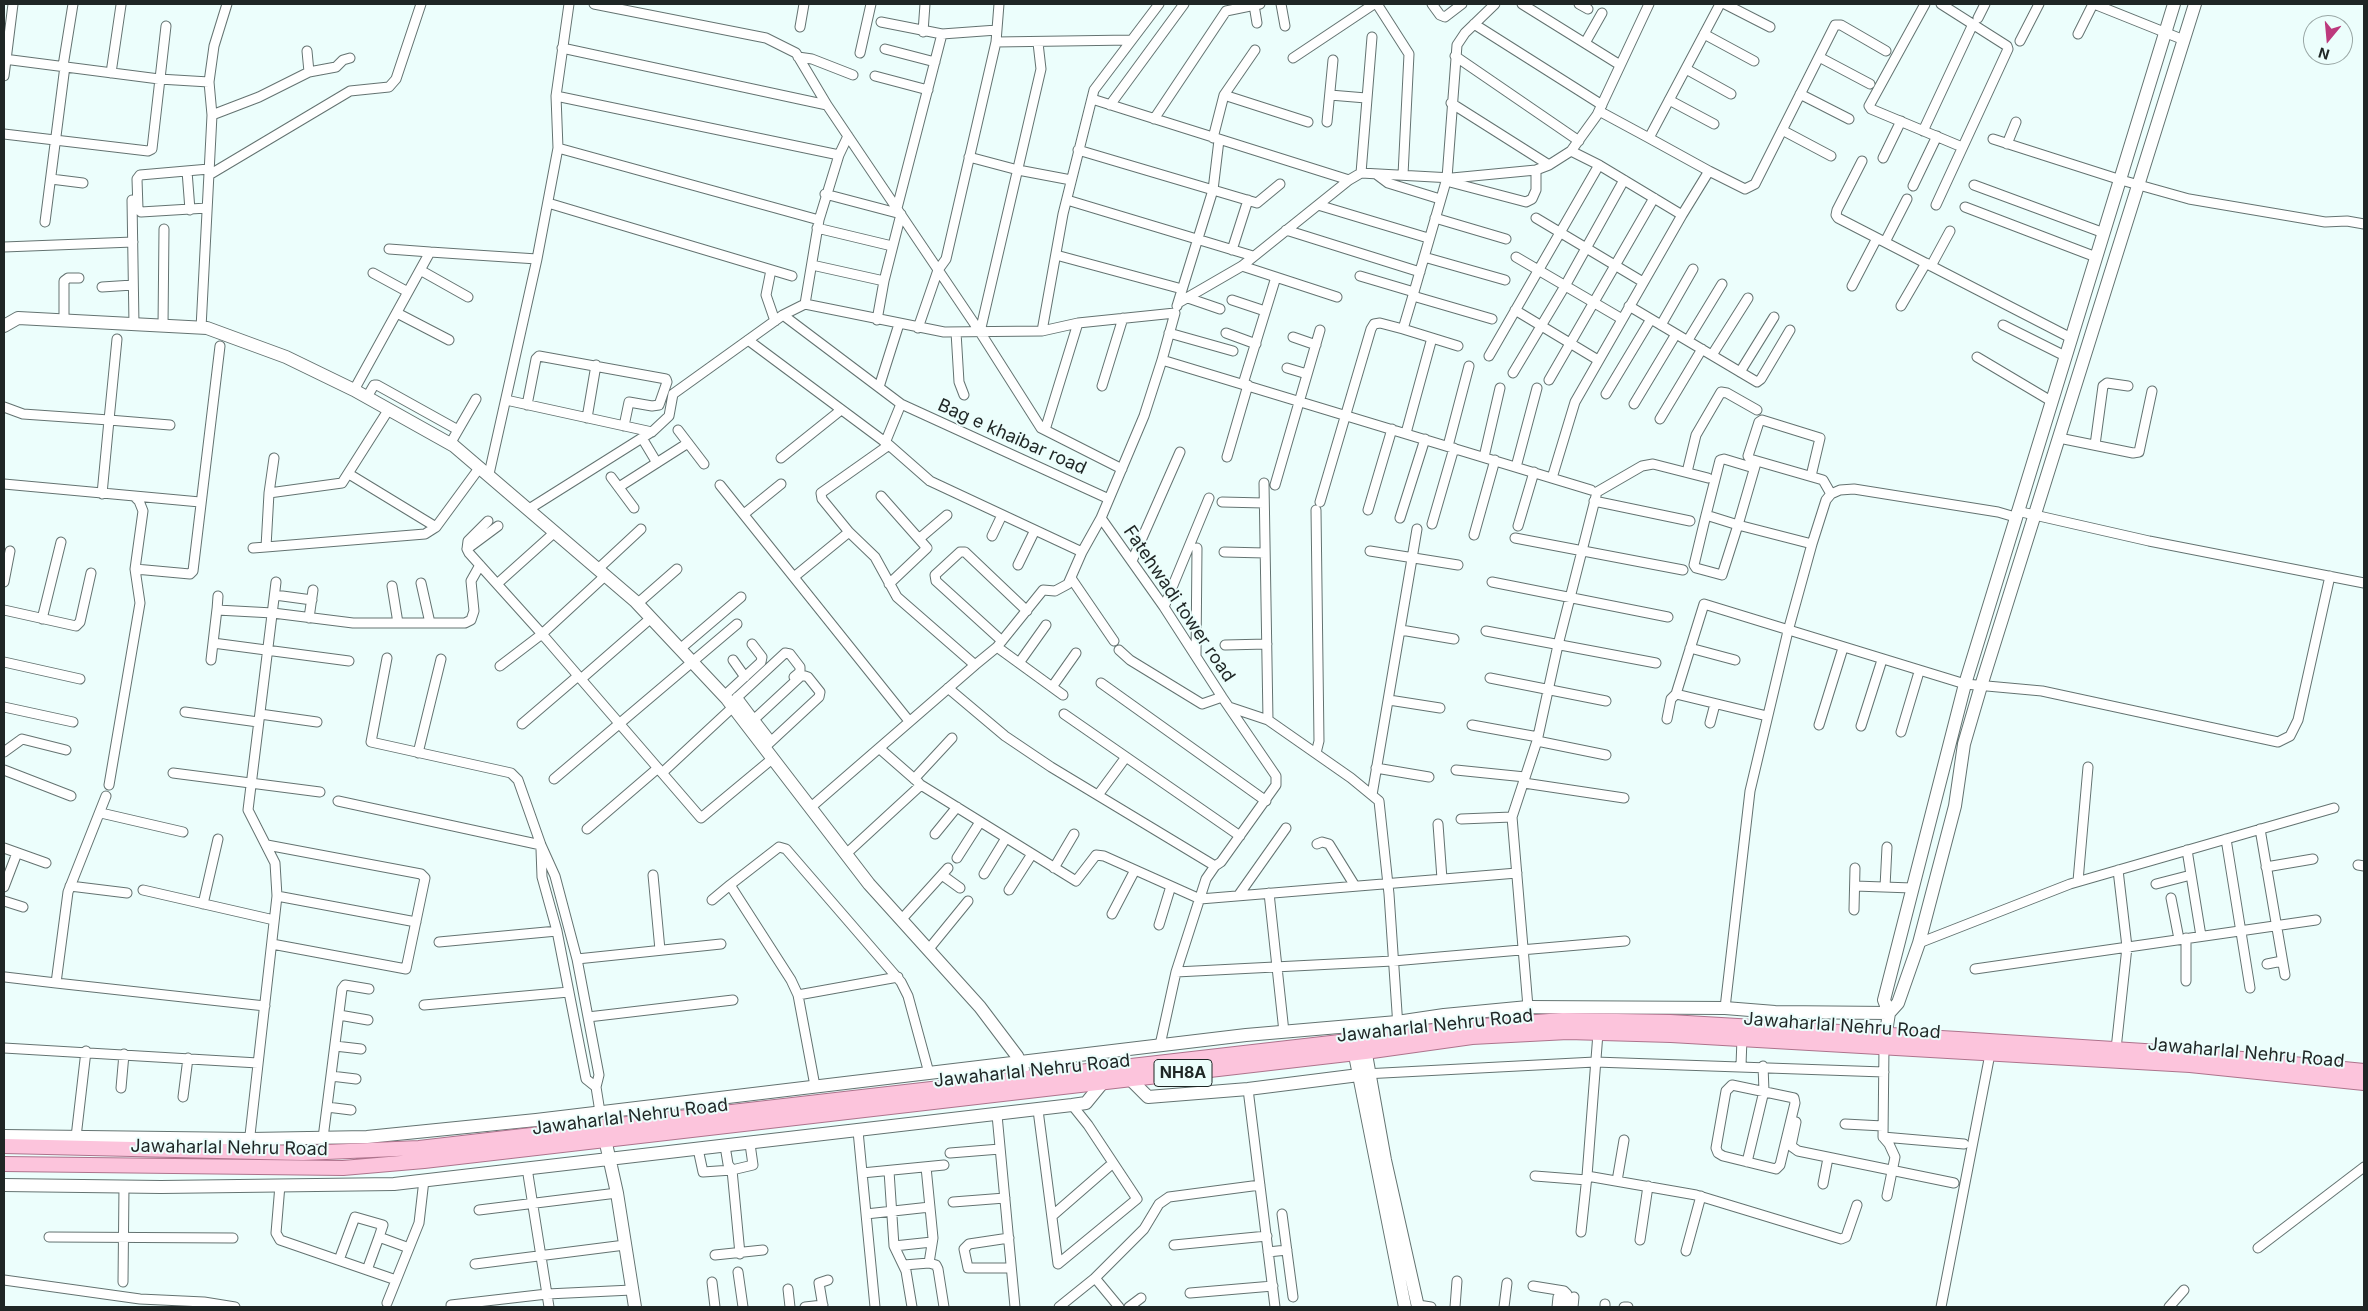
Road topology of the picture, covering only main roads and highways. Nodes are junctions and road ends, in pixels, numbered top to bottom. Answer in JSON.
{"nodes":[{"id":1,"x":1358,"y":1039,"type":"junction"},
{"id":2,"x":1884,"y":1041,"type":"junction"},
{"id":3,"x":2364,"y":1071,"type":"edge"},
{"id":4,"x":2364,"y":1083,"type":"edge"},
{"id":5,"x":604,"y":1133,"type":"junction"},
{"id":6,"x":4,"y":1146,"type":"edge"},
{"id":7,"x":4,"y":1164,"type":"edge"}],
"edges":[{"from":1,"to":2,"type":"main road","name":"Jawaharlal Nehru Road","number":"NH8A"},
{"from":1,"to":2,"type":"main road","name":"Jawaharlal Nehru Road","number":"NH8A"},
{"from":1,"to":5,"type":"main road","name":"Jawaharlal Nehru Road","number":"NH8A"},
{"from":1,"to":5,"type":"main road","name":"Jawaharlal Nehru Road","number":"NH8A"},
{"from":2,"to":3,"type":"main road","name":"Jawaharlal Nehru Road","number":"NH8A"},
{"from":2,"to":4,"type":"main road","name":"Jawaharlal Nehru Road","number":"NH8A"},
{"from":5,"to":6,"type":"main road","name":"Jawaharlal Nehru Road","number":"NH8A"},
{"from":5,"to":7,"type":"main road","name":"Jawaharlal Nehru Road","number":"NH8A"}]}
